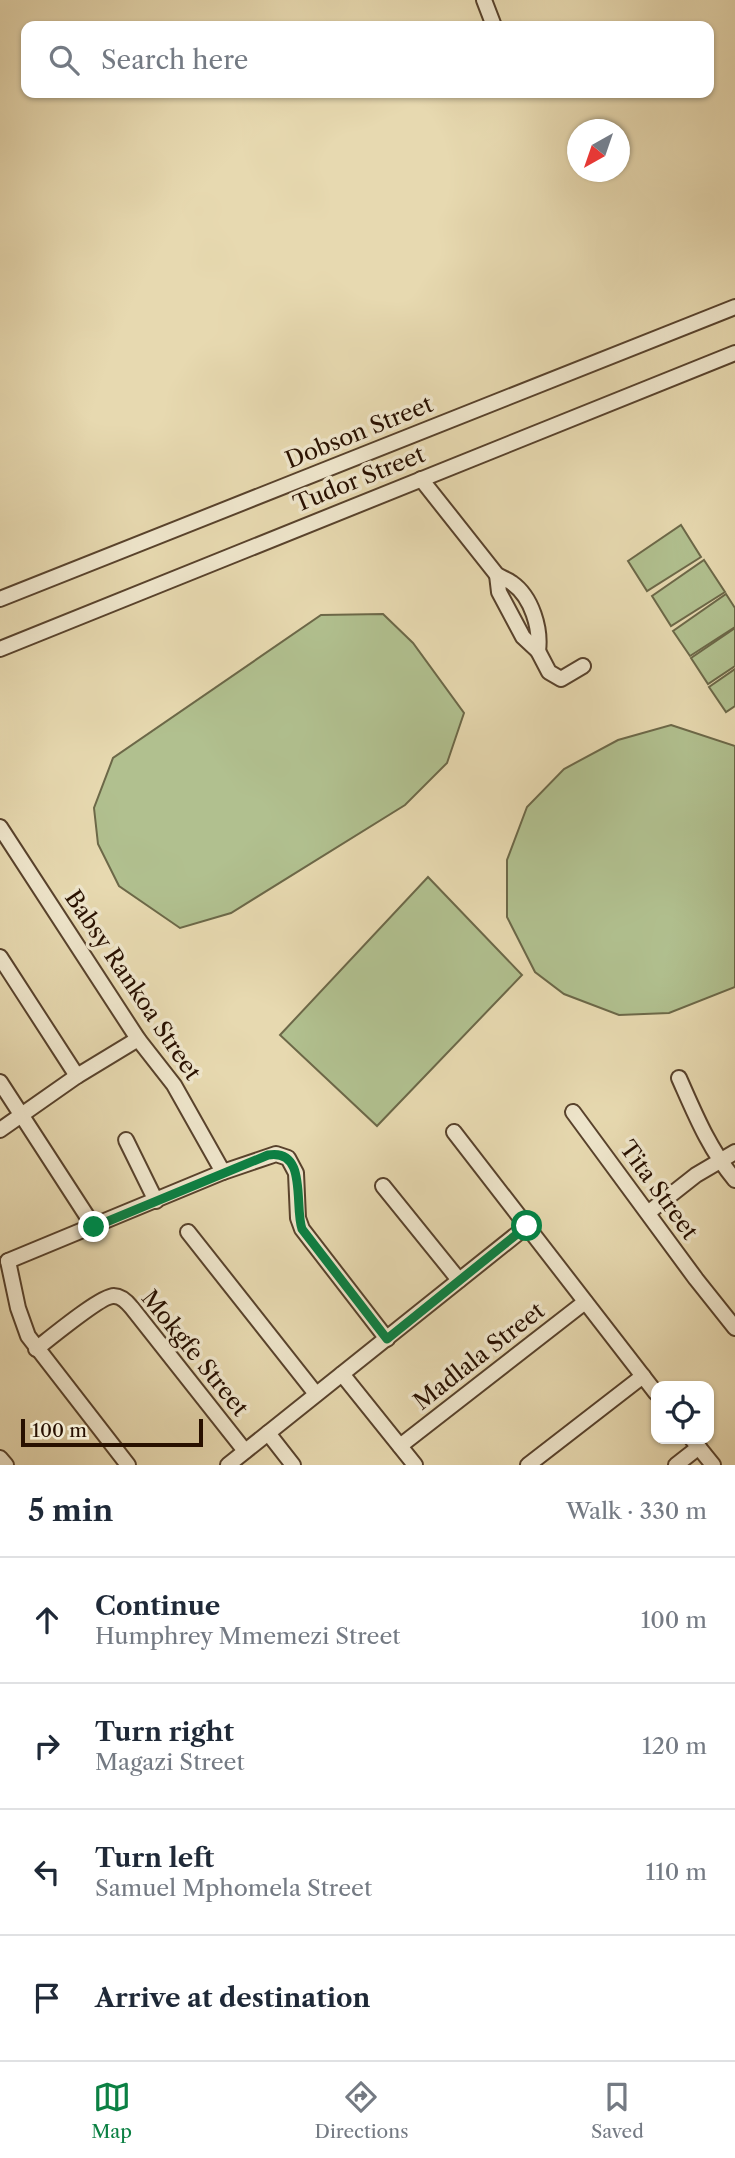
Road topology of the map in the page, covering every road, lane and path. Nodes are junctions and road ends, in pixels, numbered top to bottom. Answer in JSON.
{"nodes":[{"id":1,"x":484,"y":0,"type":"edge"},
{"id":2,"x":492,"y":21,"type":"edge"},
{"id":3,"x":735,"y":307,"type":"edge"},
{"id":4,"x":735,"y":353,"type":"edge"},
{"id":5,"x":421,"y":479,"type":"junction"},
{"id":6,"x":496,"y":575,"type":"junction"},
{"id":7,"x":0,"y":598,"type":"edge"},
{"id":8,"x":0,"y":649,"type":"edge"},
{"id":9,"x":538,"y":651,"type":"junction"},
{"id":10,"x":583,"y":666,"type":"dead end"},
{"id":11,"x":0,"y":827,"type":"edge"},
{"id":12,"x":0,"y":957,"type":"edge"},
{"id":13,"x":138,"y":1039,"type":"junction"},
{"id":14,"x":77,"y":1076,"type":"junction"},
{"id":15,"x":679,"y":1078,"type":"dead end"},
{"id":16,"x":0,"y":1082,"type":"edge"},
{"id":17,"x":573,"y":1112,"type":"dead end"},
{"id":18,"x":22,"y":1115,"type":"junction"},
{"id":19,"x":0,"y":1130,"type":"edge"},
{"id":20,"x":454,"y":1132,"type":"dead end"},
{"id":21,"x":126,"y":1140,"type":"dead end"},
{"id":22,"x":735,"y":1152,"type":"edge"},
{"id":23,"x":719,"y":1161,"type":"junction"},
{"id":24,"x":223,"y":1172,"type":"junction"},
{"id":25,"x":735,"y":1180,"type":"edge"},
{"id":26,"x":383,"y":1186,"type":"dead end"},
{"id":27,"x":156,"y":1201,"type":"junction"},
{"id":28,"x":649,"y":1212,"type":"junction"},
{"id":29,"x":527,"y":1226,"type":"junction"},
{"id":30,"x":94,"y":1227,"type":"junction"},
{"id":31,"x":188,"y":1232,"type":"dead end"},
{"id":32,"x":4,"y":1256,"type":"edge"},
{"id":33,"x":459,"y":1280,"type":"junction"},
{"id":34,"x":585,"y":1302,"type":"junction"},
{"id":35,"x":735,"y":1328,"type":"edge"},
{"id":36,"x":387,"y":1339,"type":"junction"},
{"id":37,"x":36,"y":1349,"type":"junction"},
{"id":38,"x":342,"y":1374,"type":"junction"},
{"id":39,"x":643,"y":1376,"type":"junction"},
{"id":40,"x":651,"y":1386,"type":"edge"},
{"id":41,"x":316,"y":1394,"type":"junction"},
{"id":42,"x":268,"y":1433,"type":"junction"},
{"id":43,"x":694,"y":1444,"type":"edge"},
{"id":44,"x":696,"y":1444,"type":"edge"},
{"id":45,"x":401,"y":1446,"type":"junction"},
{"id":46,"x":245,"y":1451,"type":"junction"},
{"id":47,"x":0,"y":1458,"type":"edge"},
{"id":48,"x":6,"y":1465,"type":"edge"},
{"id":49,"x":128,"y":1465,"type":"edge"},
{"id":50,"x":228,"y":1465,"type":"edge"},
{"id":51,"x":293,"y":1465,"type":"edge"},
{"id":52,"x":415,"y":1465,"type":"edge"},
{"id":53,"x":528,"y":1465,"type":"edge"},
{"id":54,"x":676,"y":1465,"type":"edge"},
{"id":55,"x":713,"y":1465,"type":"edge"}],
"edges":[{"from":1,"to":2,"type":"street"},
{"from":3,"to":7,"type":"street","name":"Dobson Street"},
{"from":4,"to":5,"type":"street","name":"Tudor Street"},
{"from":5,"to":6,"type":"street"},
{"from":5,"to":8,"type":"street","name":"Tudor Street"},
{"from":6,"to":9,"type":"street"},
{"from":6,"to":9,"type":"street"},
{"from":9,"to":10,"type":"street"},
{"from":11,"to":13,"type":"street","name":"Babsy Rankoa Street"},
{"from":12,"to":14,"type":"street"},
{"from":13,"to":14,"type":"street"},
{"from":13,"to":24,"type":"street","name":"Babsy Rankoa Street"},
{"from":14,"to":18,"type":"street"},
{"from":15,"to":23,"type":"street"},
{"from":16,"to":18,"type":"street"},
{"from":17,"to":28,"type":"street","name":"Tita Street"},
{"from":18,"to":19,"type":"street"},
{"from":18,"to":30,"type":"street"},
{"from":20,"to":29,"type":"street"},
{"from":21,"to":27,"type":"street"},
{"from":22,"to":23,"type":"street"},
{"from":23,"to":25,"type":"street"},
{"from":23,"to":28,"type":"street"},
{"from":24,"to":27,"type":"street"},
{"from":24,"to":36,"type":"street"},
{"from":26,"to":33,"type":"street"},
{"from":27,"to":30,"type":"street"},
{"from":28,"to":35,"type":"street","name":"Tita Street"},
{"from":29,"to":33,"type":"street"},
{"from":29,"to":34,"type":"street"},
{"from":30,"to":32,"type":"street"},
{"from":31,"to":41,"type":"street"},
{"from":32,"to":37,"type":"street"},
{"from":33,"to":36,"type":"street"},
{"from":34,"to":39,"type":"street"},
{"from":34,"to":45,"type":"street","name":"Madlala Street"},
{"from":36,"to":38,"type":"street"},
{"from":37,"to":46,"type":"street","name":"Mokgfe Street"},
{"from":37,"to":49,"type":"street"},
{"from":38,"to":41,"type":"street"},
{"from":38,"to":45,"type":"street"},
{"from":39,"to":40,"type":"street"},
{"from":39,"to":53,"type":"street"},
{"from":41,"to":42,"type":"street"},
{"from":42,"to":46,"type":"street"},
{"from":42,"to":51,"type":"street"},
{"from":43,"to":54,"type":"street"},
{"from":44,"to":55,"type":"street"},
{"from":45,"to":52,"type":"street"},
{"from":46,"to":50,"type":"street"},
{"from":47,"to":48,"type":"street"}]}
